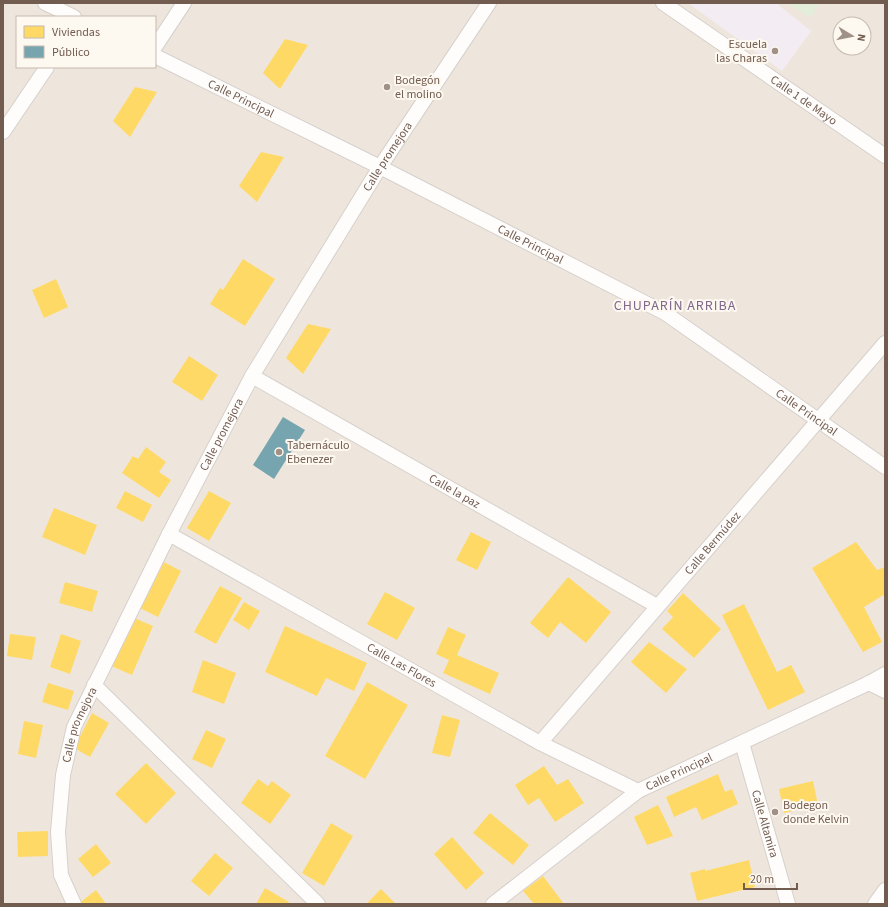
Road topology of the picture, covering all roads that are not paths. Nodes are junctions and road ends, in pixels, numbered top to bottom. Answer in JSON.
{"nodes":[{"id":1,"x":45,"y":3,"type":"edge"},
{"id":2,"x":184,"y":3,"type":"edge"},
{"id":3,"x":490,"y":3,"type":"edge"},
{"id":4,"x":663,"y":3,"type":"edge"},
{"id":5,"x":72,"y":16,"type":"edge"},
{"id":6,"x":156,"y":45,"type":"edge"},
{"id":7,"x":156,"y":56,"type":"edge"},
{"id":8,"x":46,"y":68,"type":"edge"},
{"id":9,"x":3,"y":132,"type":"edge"},
{"id":10,"x":885,"y":156,"type":"edge"},
{"id":11,"x":380,"y":167,"type":"junction"},
{"id":12,"x":885,"y":343,"type":"edge"},
{"id":13,"x":252,"y":376,"type":"junction"},
{"id":14,"x":818,"y":420,"type":"junction"},
{"id":15,"x":885,"y":467,"type":"edge"},
{"id":16,"x":169,"y":534,"type":"junction"},
{"id":17,"x":657,"y":606,"type":"junction"},
{"id":18,"x":885,"y":674,"type":"edge"},
{"id":19,"x":869,"y":683,"type":"junction"},
{"id":20,"x":94,"y":685,"type":"junction"},
{"id":21,"x":885,"y":691,"type":"edge"},
{"id":22,"x":540,"y":743,"type":"junction"},
{"id":23,"x":742,"y":743,"type":"junction"},
{"id":24,"x":638,"y":791,"type":"junction"},
{"id":25,"x":885,"y":890,"type":"edge"},
{"id":26,"x":74,"y":904,"type":"edge"},
{"id":27,"x":318,"y":904,"type":"edge"},
{"id":28,"x":493,"y":904,"type":"edge"},
{"id":29,"x":788,"y":904,"type":"edge"},
{"id":30,"x":875,"y":904,"type":"edge"}],
"edges":[{"from":1,"to":5,"type":"street"},
{"from":2,"to":6,"type":"street"},
{"from":3,"to":11,"type":"street","name":"Calle promejora"},
{"from":4,"to":10,"type":"street","name":"Calle 1 de Mayo"},
{"from":7,"to":11,"type":"street","name":"Calle Principal"},
{"from":8,"to":9,"type":"street"},
{"from":11,"to":13,"type":"street","name":"Calle promejora"},
{"from":11,"to":14,"type":"street","name":"Calle Principal"},
{"from":12,"to":14,"type":"street","name":"Calle Bermúdez"},
{"from":13,"to":16,"type":"street","name":"Calle promejora"},
{"from":13,"to":17,"type":"street","name":"Calle la paz"},
{"from":14,"to":15,"type":"street","name":"Calle Principal"},
{"from":14,"to":17,"type":"street","name":"Calle Bermúdez"},
{"from":16,"to":20,"type":"street","name":"Calle promejora"},
{"from":16,"to":22,"type":"street","name":"Calle Las Flores"},
{"from":17,"to":22,"type":"street","name":"Calle Bermúdez"},
{"from":18,"to":19,"type":"street","name":"Calle Principal"},
{"from":19,"to":21,"type":"street"},
{"from":19,"to":23,"type":"street","name":"Calle Principal"},
{"from":20,"to":26,"type":"street","name":"Calle promejora"},
{"from":20,"to":27,"type":"street"},
{"from":22,"to":24,"type":"street","name":"Calle Las Flores"},
{"from":23,"to":24,"type":"street","name":"Calle Principal"},
{"from":23,"to":29,"type":"street","name":"Calle Altamira"},
{"from":24,"to":28,"type":"street","name":"Calle Principal"},
{"from":25,"to":30,"type":"street"}]}
